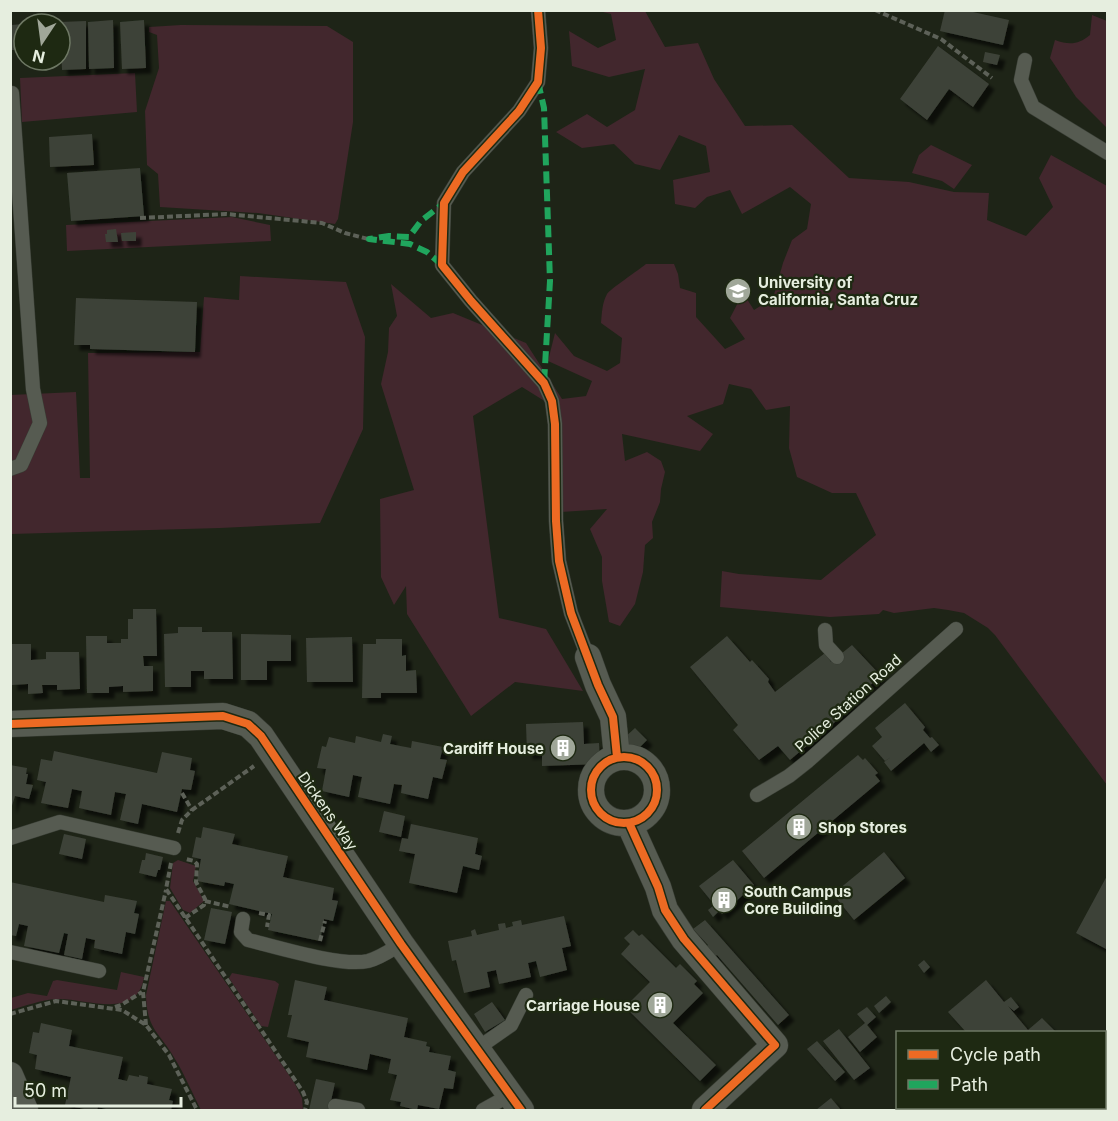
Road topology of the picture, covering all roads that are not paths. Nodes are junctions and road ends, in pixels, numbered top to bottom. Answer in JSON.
{"nodes":[{"id":1,"x":538,"y":10,"type":"edge"},
{"id":2,"x":1025,"y":60,"type":"dead end"},
{"id":3,"x":10,"y":93,"type":"edge"},
{"id":4,"x":1107,"y":153,"type":"edge"},
{"id":5,"x":10,"y":469,"type":"edge"},
{"id":6,"x":956,"y":629,"type":"dead end"},
{"id":7,"x":825,"y":630,"type":"dead end"},
{"id":8,"x":588,"y":657,"type":"joint"},
{"id":9,"x":837,"y":657,"type":"dead end"},
{"id":10,"x":10,"y":724,"type":"edge"},
{"id":11,"x":617,"y":758,"type":"junction"},
{"id":12,"x":757,"y":795,"type":"dead end"},
{"id":13,"x":629,"y":823,"type":"junction"},
{"id":14,"x":10,"y":838,"type":"edge"},
{"id":15,"x":173,"y":852,"type":"road end"},
{"id":16,"x":247,"y":915,"type":"road end"},
{"id":17,"x":401,"y":944,"type":"junction"},
{"id":18,"x":10,"y":952,"type":"edge"},
{"id":19,"x":99,"y":971,"type":"dead end"},
{"id":20,"x":526,"y":995,"type":"dead end"},
{"id":21,"x":478,"y":1048,"type":"junction"},
{"id":22,"x":10,"y":1075,"type":"edge"},
{"id":23,"x":515,"y":1103,"type":"edge"},
{"id":24,"x":335,"y":1106,"type":"dead end"},
{"id":25,"x":25,"y":1110,"type":"edge"},
{"id":26,"x":358,"y":1110,"type":"edge"},
{"id":27,"x":483,"y":1110,"type":"edge"},
{"id":28,"x":705,"y":1110,"type":"edge"}],
"edges":[{"from":1,"to":8,"type":"lane"},
{"from":2,"to":4,"type":"lane"},
{"from":3,"to":5,"type":"lane"},
{"from":6,"to":12,"type":"lane","name":"Police Station Road"},
{"from":7,"to":9,"type":"lane"},
{"from":8,"to":11,"type":"street"},
{"from":10,"to":17,"type":"street","name":"Dickens Way"},
{"from":11,"to":13,"type":"street"},
{"from":11,"to":13,"type":"street"},
{"from":13,"to":28,"type":"street"},
{"from":14,"to":15,"type":"lane"},
{"from":16,"to":17,"type":"lane"},
{"from":17,"to":21,"type":"street","name":"Dickens Way"},
{"from":18,"to":19,"type":"lane"},
{"from":20,"to":21,"type":"lane"},
{"from":21,"to":23,"type":"street","name":"Dickens Way"},
{"from":22,"to":25,"type":"street"},
{"from":23,"to":27,"type":"lane"},
{"from":24,"to":26,"type":"lane"}]}
